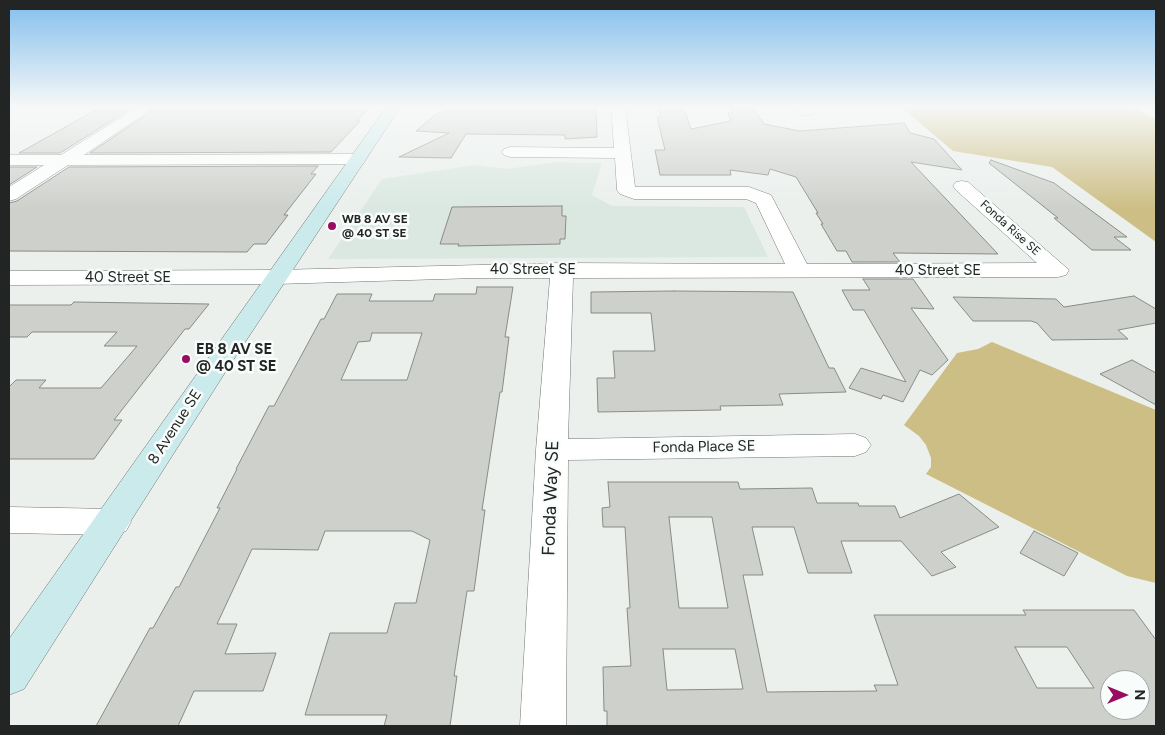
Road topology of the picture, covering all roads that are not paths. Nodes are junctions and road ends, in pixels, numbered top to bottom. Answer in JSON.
{"nodes":[{"id":1,"x":95,"y":140,"type":"edge"},
{"id":2,"x":371,"y":140,"type":"edge"},
{"id":3,"x":622,"y":140,"type":"edge"},
{"id":4,"x":510,"y":152,"type":"dead end"},
{"id":5,"x":623,"y":152,"type":"junction"},
{"id":6,"x":358,"y":159,"type":"junction"},
{"id":7,"x":9,"y":160,"type":"edge"},
{"id":8,"x":64,"y":160,"type":"junction"},
{"id":9,"x":962,"y":186,"type":"dead end"},
{"id":10,"x":9,"y":194,"type":"edge"},
{"id":11,"x":562,"y":270,"type":"junction"},
{"id":12,"x":1058,"y":270,"type":"joint"},
{"id":13,"x":800,"y":271,"type":"junction"},
{"id":14,"x":9,"y":278,"type":"edge"},
{"id":15,"x":276,"y":278,"type":"junction"},
{"id":16,"x":855,"y":444,"type":"dead end"},
{"id":17,"x":552,"y":450,"type":"junction"},
{"id":18,"x":9,"y":520,"type":"edge"},
{"id":19,"x":113,"y":522,"type":"junction"},
{"id":20,"x":9,"y":675,"type":"edge"},
{"id":21,"x":543,"y":726,"type":"edge"}],
"edges":[{"from":1,"to":8,"type":"street"},
{"from":2,"to":6,"type":"street","name":"8 Avenue SE"},
{"from":3,"to":5,"type":"street"},
{"from":4,"to":5,"type":"street"},
{"from":5,"to":13,"type":"street"},
{"from":6,"to":8,"type":"street"},
{"from":6,"to":15,"type":"street","name":"8 Avenue SE"},
{"from":7,"to":8,"type":"street"},
{"from":8,"to":10,"type":"street"},
{"from":9,"to":12,"type":"street","name":"Fonda Rise SE"},
{"from":11,"to":13,"type":"street","name":"40 Street SE"},
{"from":11,"to":15,"type":"street","name":"40 Street SE"},
{"from":11,"to":17,"type":"street","name":"Fonda Way SE"},
{"from":12,"to":13,"type":"street","name":"40 Street SE"},
{"from":14,"to":15,"type":"street","name":"40 Street SE"},
{"from":15,"to":19,"type":"street","name":"8 Avenue SE"},
{"from":16,"to":17,"type":"street","name":"Fonda Place SE"},
{"from":17,"to":21,"type":"street","name":"Fonda Way SE"},
{"from":18,"to":19,"type":"street"},
{"from":19,"to":20,"type":"street","name":"8 Avenue SE"}]}
